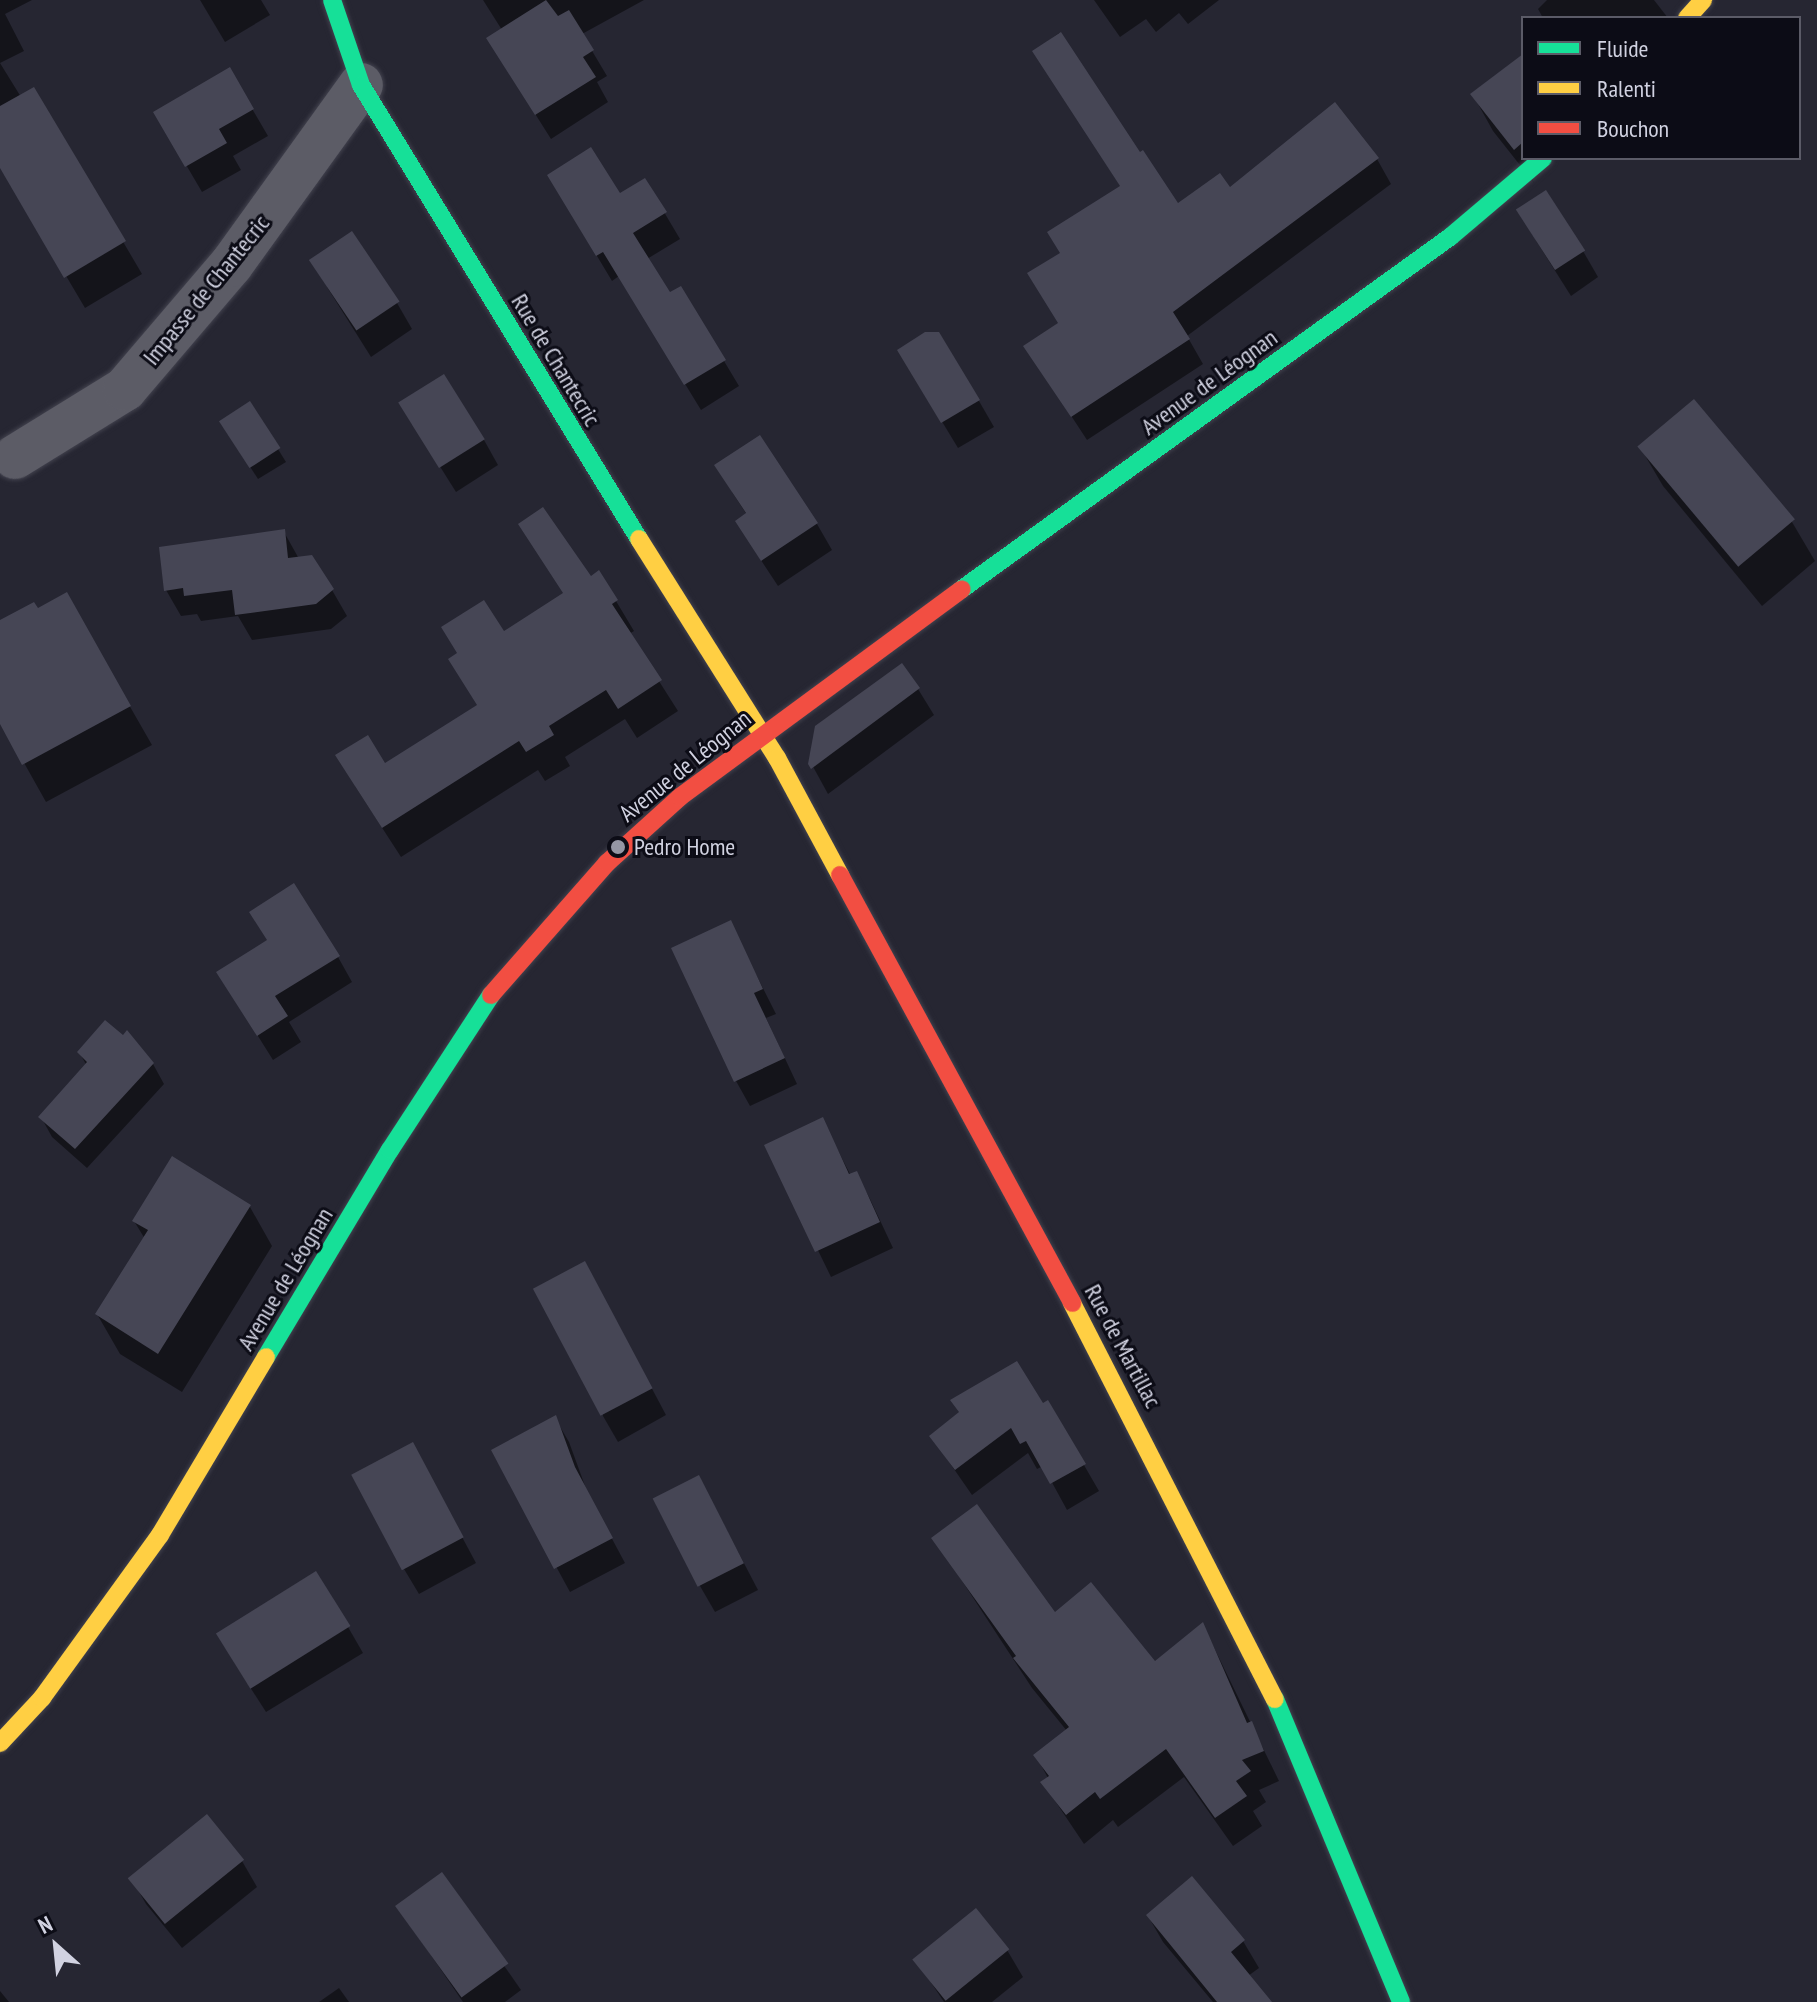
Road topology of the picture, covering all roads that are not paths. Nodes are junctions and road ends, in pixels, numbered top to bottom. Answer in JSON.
{"nodes":[{"id":1,"x":332,"y":0,"type":"edge"},
{"id":2,"x":1703,"y":0,"type":"edge"},
{"id":3,"x":1689,"y":16,"type":"edge"},
{"id":4,"x":361,"y":85,"type":"junction"},
{"id":5,"x":1541,"y":160,"type":"edge"},
{"id":6,"x":15,"y":457,"type":"dead end"},
{"id":7,"x":761,"y":734,"type":"junction"},
{"id":8,"x":0,"y":1743,"type":"edge"},
{"id":9,"x":1401,"y":2002,"type":"edge"}],
"edges":[{"from":1,"to":4,"type":"street","name":"Rue de Chantecric"},
{"from":2,"to":3,"type":"street"},
{"from":4,"to":6,"type":"street","name":"Impasse de Chantecric"},
{"from":4,"to":7,"type":"street","name":"Rue de Chantecric"},
{"from":5,"to":7,"type":"street","name":"Avenue de Léognan"},
{"from":7,"to":8,"type":"street","name":"Avenue de Léognan"},
{"from":7,"to":9,"type":"street","name":"Rue de Martillac"}]}
